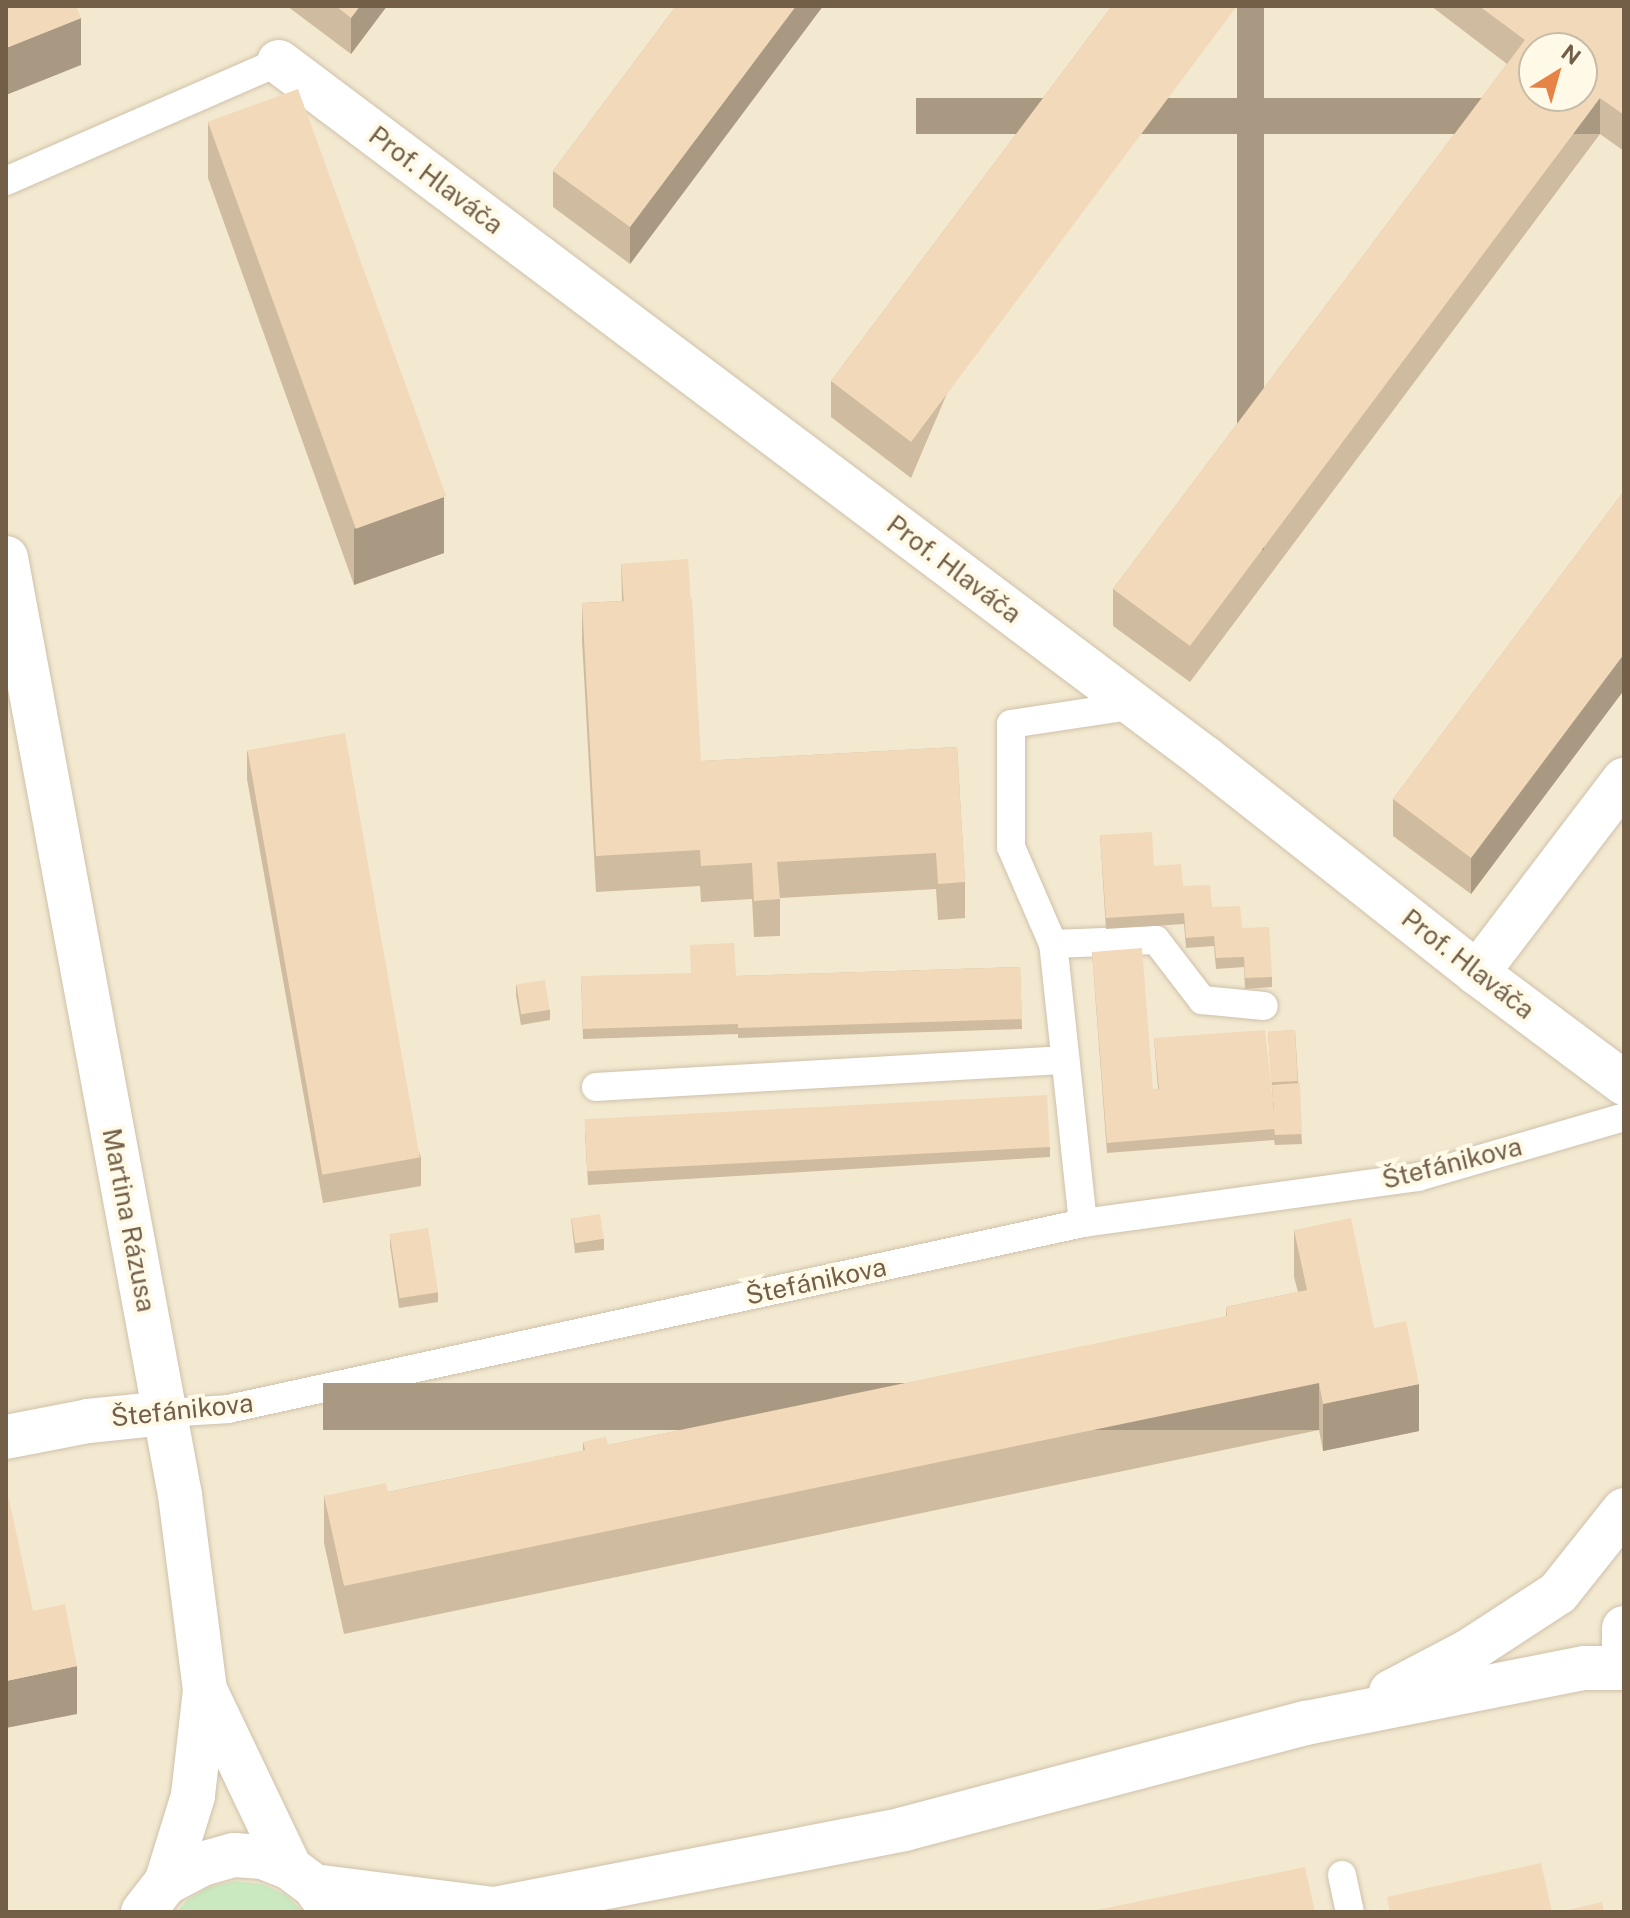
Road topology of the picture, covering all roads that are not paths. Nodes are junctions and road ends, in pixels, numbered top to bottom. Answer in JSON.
{"nodes":[{"id":1,"x":279,"y":62,"type":"joint"},
{"id":2,"x":6,"y":181,"type":"edge"},
{"id":3,"x":6,"y":558,"type":"edge"},
{"id":4,"x":1136,"y":705,"type":"junction"},
{"id":5,"x":1624,"y":780,"type":"edge"},
{"id":6,"x":1053,"y":944,"type":"junction"},
{"id":7,"x":1477,"y":973,"type":"junction"},
{"id":8,"x":1264,"y":1006,"type":"dead end"},
{"id":9,"x":1065,"y":1060,"type":"junction"},
{"id":10,"x":1624,"y":1083,"type":"edge"},
{"id":11,"x":596,"y":1087,"type":"dead end"},
{"id":12,"x":1624,"y":1117,"type":"edge"},
{"id":13,"x":1083,"y":1223,"type":"junction"},
{"id":14,"x":165,"y":1413,"type":"junction"},
{"id":15,"x":6,"y":1437,"type":"edge"},
{"id":16,"x":1624,"y":1510,"type":"edge"},
{"id":17,"x":1624,"y":1628,"type":"edge"},
{"id":18,"x":1624,"y":1659,"type":"edge"},
{"id":19,"x":1624,"y":1668,"type":"edge"},
{"id":20,"x":205,"y":1690,"type":"junction"},
{"id":21,"x":1306,"y":1723,"type":"junction"},
{"id":22,"x":1342,"y":1875,"type":"dead end"},
{"id":23,"x":312,"y":1889,"type":"edge"},
{"id":24,"x":149,"y":1905,"type":"edge"},
{"id":25,"x":491,"y":1911,"type":"edge"},
{"id":26,"x":1350,"y":1912,"type":"edge"}],
"edges":[{"from":1,"to":2,"type":"lane"},
{"from":1,"to":4,"type":"street","name":"Prof. Hlaváča"},
{"from":3,"to":14,"type":"street","name":"Martina Rázusa"},
{"from":4,"to":6,"type":"lane"},
{"from":4,"to":7,"type":"street","name":"Prof. Hlaváča"},
{"from":5,"to":7,"type":"street"},
{"from":6,"to":8,"type":"lane"},
{"from":6,"to":9,"type":"lane"},
{"from":7,"to":10,"type":"street","name":"Prof. Hlaváča"},
{"from":9,"to":11,"type":"lane"},
{"from":9,"to":13,"type":"lane"},
{"from":12,"to":13,"type":"lane","name":"Štefánikova"},
{"from":13,"to":14,"type":"lane","name":"Štefánikova"},
{"from":14,"to":15,"type":"street","name":"Štefánikova"},
{"from":14,"to":20,"type":"street","name":"Martina Rázusa"},
{"from":16,"to":21,"type":"street"},
{"from":17,"to":18,"type":"street"},
{"from":19,"to":21,"type":"street"},
{"from":20,"to":23,"type":"street"},
{"from":20,"to":24,"type":"street","name":"Martina Rázusa"},
{"from":21,"to":25,"type":"street"},
{"from":22,"to":26,"type":"lane"},
{"from":23,"to":24,"type":"street"},
{"from":23,"to":25,"type":"street"}]}
